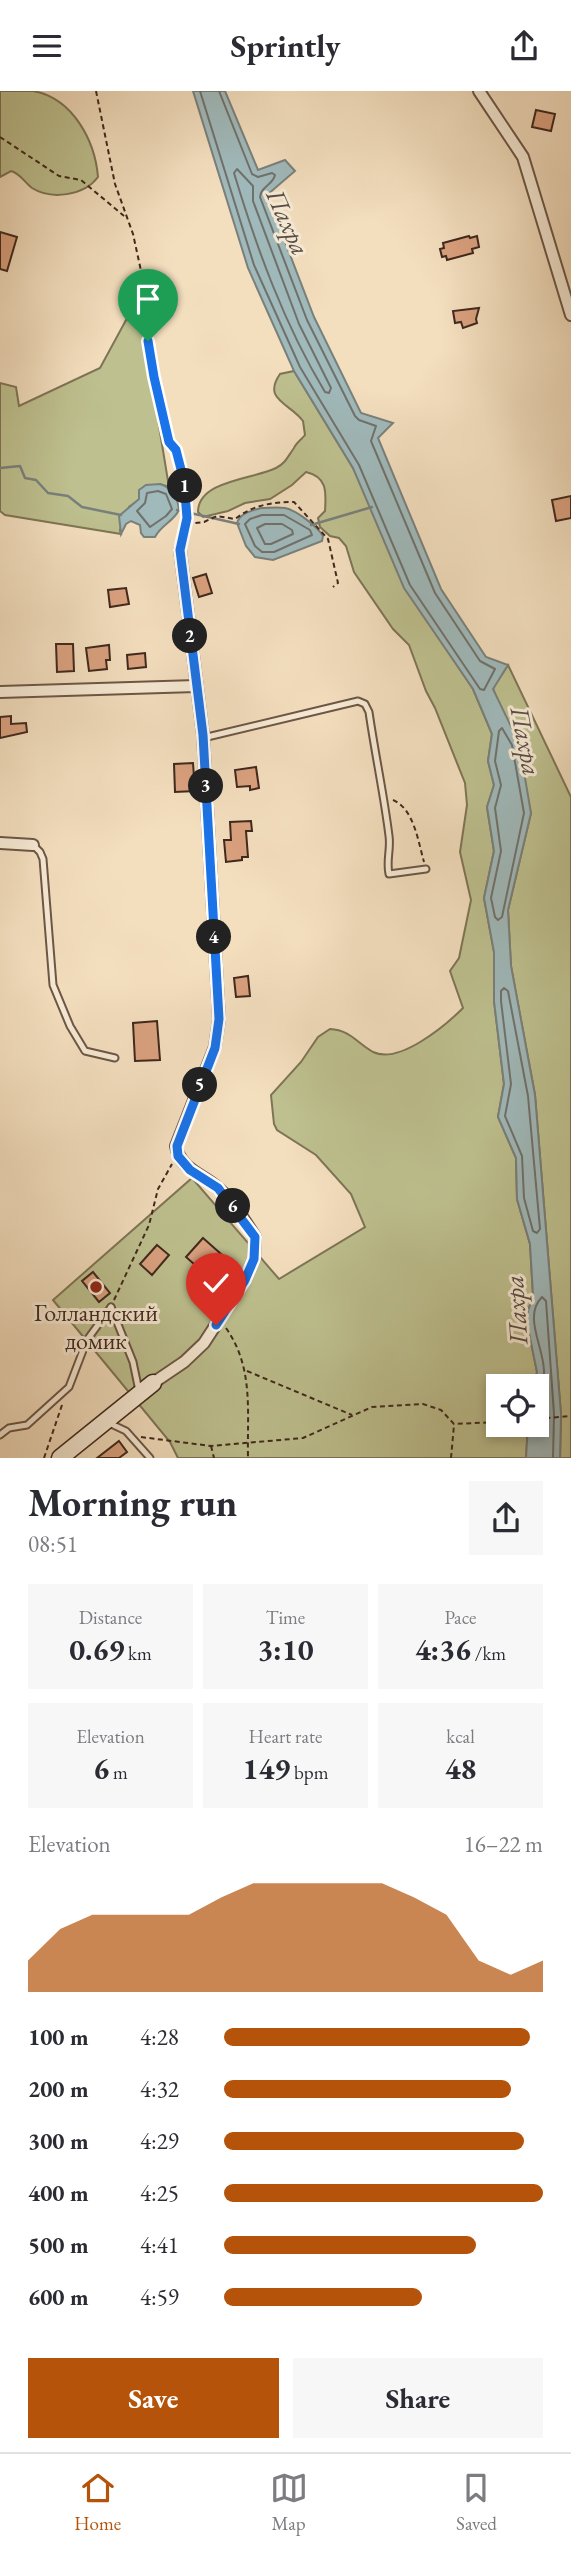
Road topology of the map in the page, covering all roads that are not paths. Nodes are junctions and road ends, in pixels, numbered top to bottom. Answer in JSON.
{"nodes":[{"id":1,"x":479,"y":91,"type":"edge"},
{"id":2,"x":571,"y":316,"type":"edge"},
{"id":3,"x":180,"y":550,"type":"road end"},
{"id":4,"x":197,"y":686,"type":"junction"},
{"id":5,"x":0,"y":692,"type":"edge"},
{"id":6,"x":203,"y":738,"type":"junction"},
{"id":7,"x":0,"y":843,"type":"edge"},
{"id":8,"x":33,"y":845,"type":"joint"},
{"id":9,"x":426,"y":869,"type":"road end"},
{"id":10,"x":115,"y":1059,"type":"dead end"},
{"id":11,"x":153,"y":1383,"type":"joint"},
{"id":12,"x":139,"y":1394,"type":"junction"},
{"id":13,"x":106,"y":1422,"type":"junction"},
{"id":14,"x":0,"y":1435,"type":"edge"},
{"id":15,"x":60,"y":1458,"type":"edge"},
{"id":16,"x":150,"y":1458,"type":"edge"}],
"edges":[{"from":1,"to":2,"type":"street"},
{"from":3,"to":4,"type":"street"},
{"from":4,"to":5,"type":"street"},
{"from":4,"to":6,"type":"street"},
{"from":6,"to":9,"type":"lane"},
{"from":6,"to":11,"type":"street"},
{"from":7,"to":8,"type":"street"},
{"from":8,"to":10,"type":"lane"},
{"from":11,"to":12,"type":"street"},
{"from":12,"to":13,"type":"street"},
{"from":12,"to":14,"type":"lane"},
{"from":13,"to":15,"type":"street"},
{"from":13,"to":16,"type":"lane"}]}
